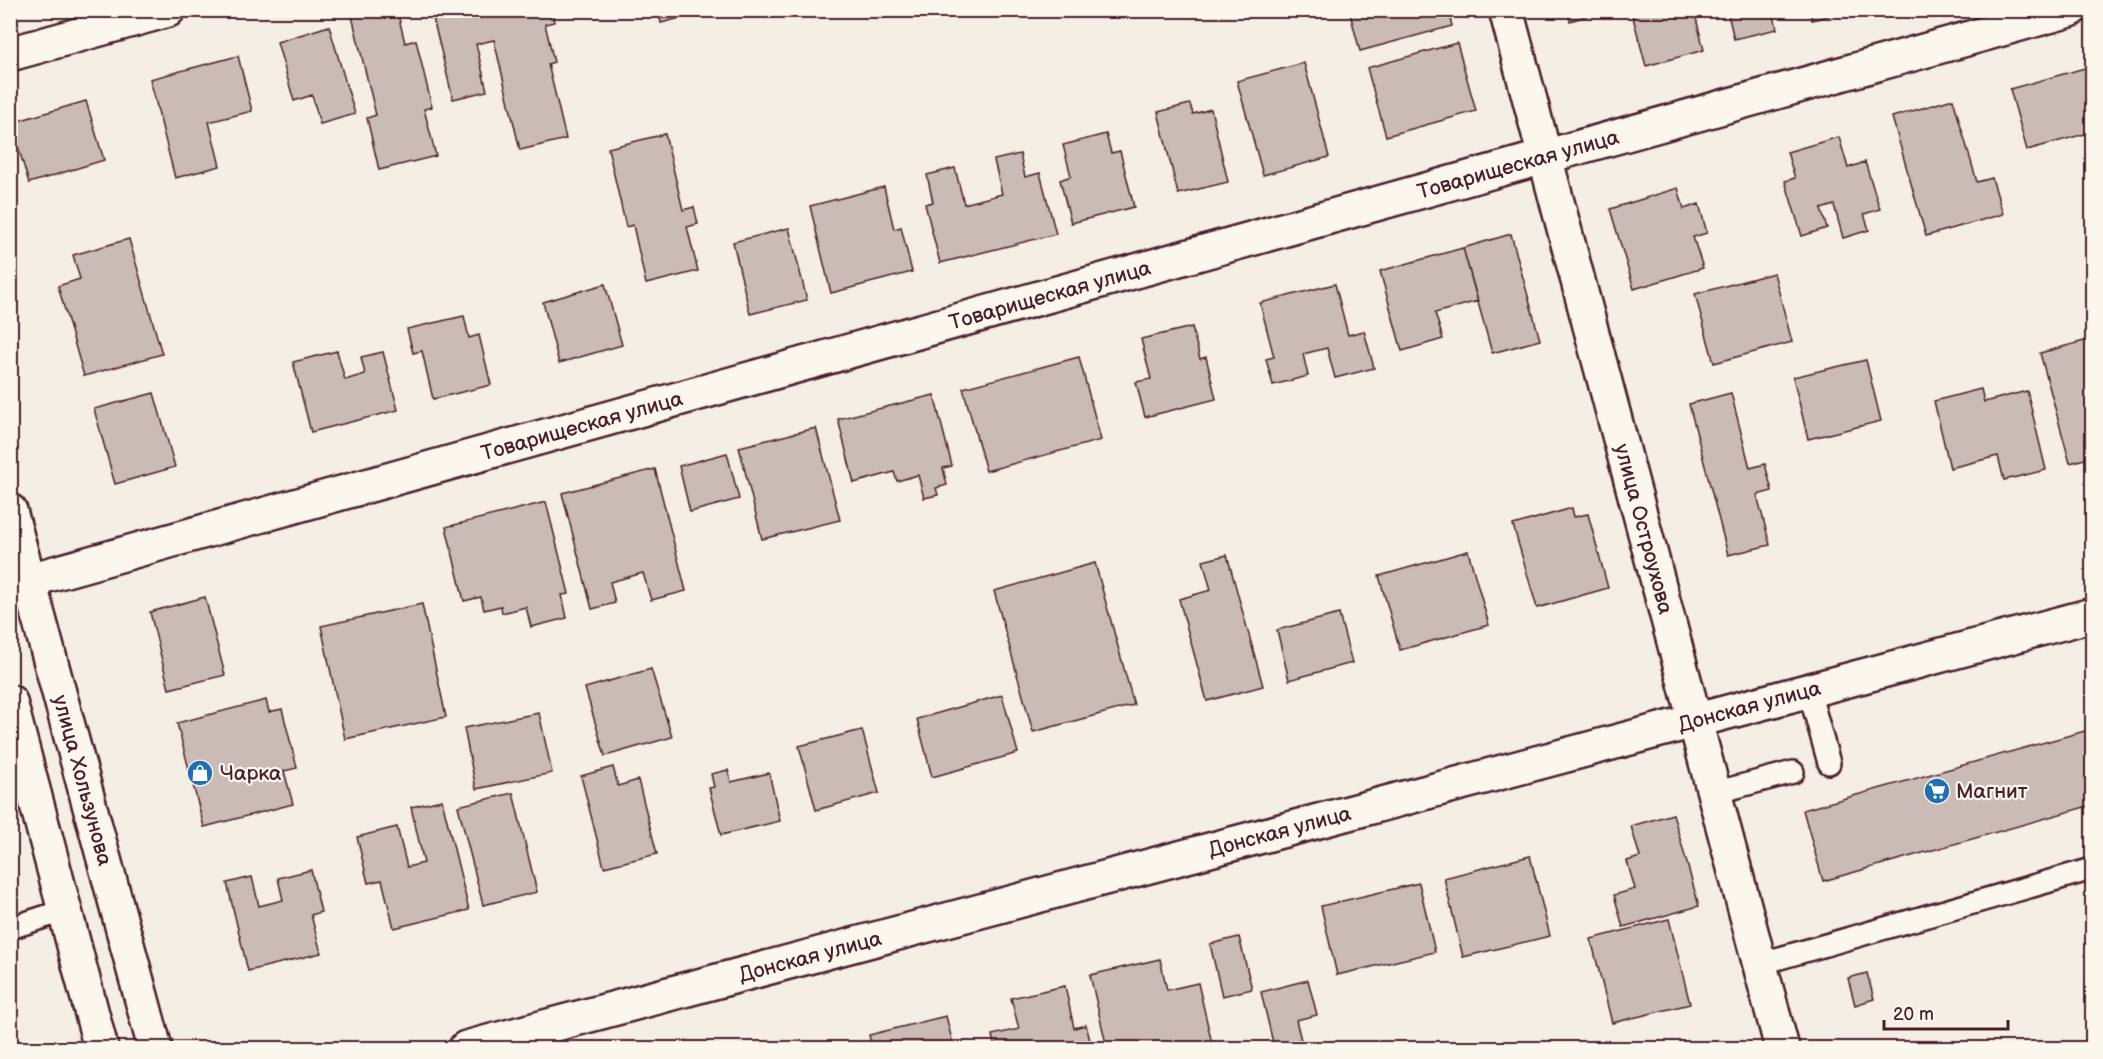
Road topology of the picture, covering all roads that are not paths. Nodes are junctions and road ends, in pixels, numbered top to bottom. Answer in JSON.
{"nodes":[{"id":1,"x":168,"y":10,"type":"edge"},
{"id":2,"x":1506,"y":10,"type":"edge"},
{"id":3,"x":2070,"y":10,"type":"edge"},
{"id":4,"x":10,"y":54,"type":"edge"},
{"id":5,"x":1545,"y":158,"type":"junction"},
{"id":6,"x":10,"y":511,"type":"edge"},
{"id":7,"x":30,"y":580,"type":"junction"},
{"id":8,"x":2092,"y":615,"type":"edge"},
{"id":9,"x":1809,"y":691,"type":"junction"},
{"id":10,"x":10,"y":702,"type":"edge"},
{"id":11,"x":1696,"y":722,"type":"junction"},
{"id":12,"x":1829,"y":763,"type":"dead end"},
{"id":13,"x":1793,"y":772,"type":"dead end"},
{"id":14,"x":1714,"y":793,"type":"junction"},
{"id":15,"x":2092,"y":869,"type":"edge"},
{"id":16,"x":66,"y":910,"type":"junction"},
{"id":17,"x":10,"y":928,"type":"edge"},
{"id":18,"x":1760,"y":964,"type":"junction"},
{"id":19,"x":101,"y":1048,"type":"edge"},
{"id":20,"x":155,"y":1048,"type":"edge"},
{"id":21,"x":466,"y":1048,"type":"edge"},
{"id":22,"x":1782,"y":1048,"type":"edge"}],
"edges":[{"from":1,"to":4,"type":"street"},
{"from":2,"to":5,"type":"street","name":"улица Остроухова"},
{"from":3,"to":5,"type":"street","name":"Товарищеская улица"},
{"from":5,"to":7,"type":"street","name":"Товарищеская улица"},
{"from":5,"to":11,"type":"street","name":"улица Остроухова"},
{"from":6,"to":7,"type":"street","name":"улица Хользунова"},
{"from":7,"to":20,"type":"street","name":"улица Хользунова"},
{"from":8,"to":9,"type":"street","name":"Донская улица"},
{"from":9,"to":11,"type":"street","name":"Донская улица"},
{"from":9,"to":12,"type":"lane"},
{"from":10,"to":16,"type":"street"},
{"from":11,"to":14,"type":"street","name":"улица Остроухова"},
{"from":11,"to":21,"type":"street","name":"Донская улица"},
{"from":13,"to":14,"type":"lane"},
{"from":14,"to":18,"type":"street","name":"улица Остроухова"},
{"from":15,"to":18,"type":"lane"},
{"from":16,"to":17,"type":"lane"},
{"from":16,"to":19,"type":"street"},
{"from":18,"to":22,"type":"street","name":"улица Остроухова"}]}
